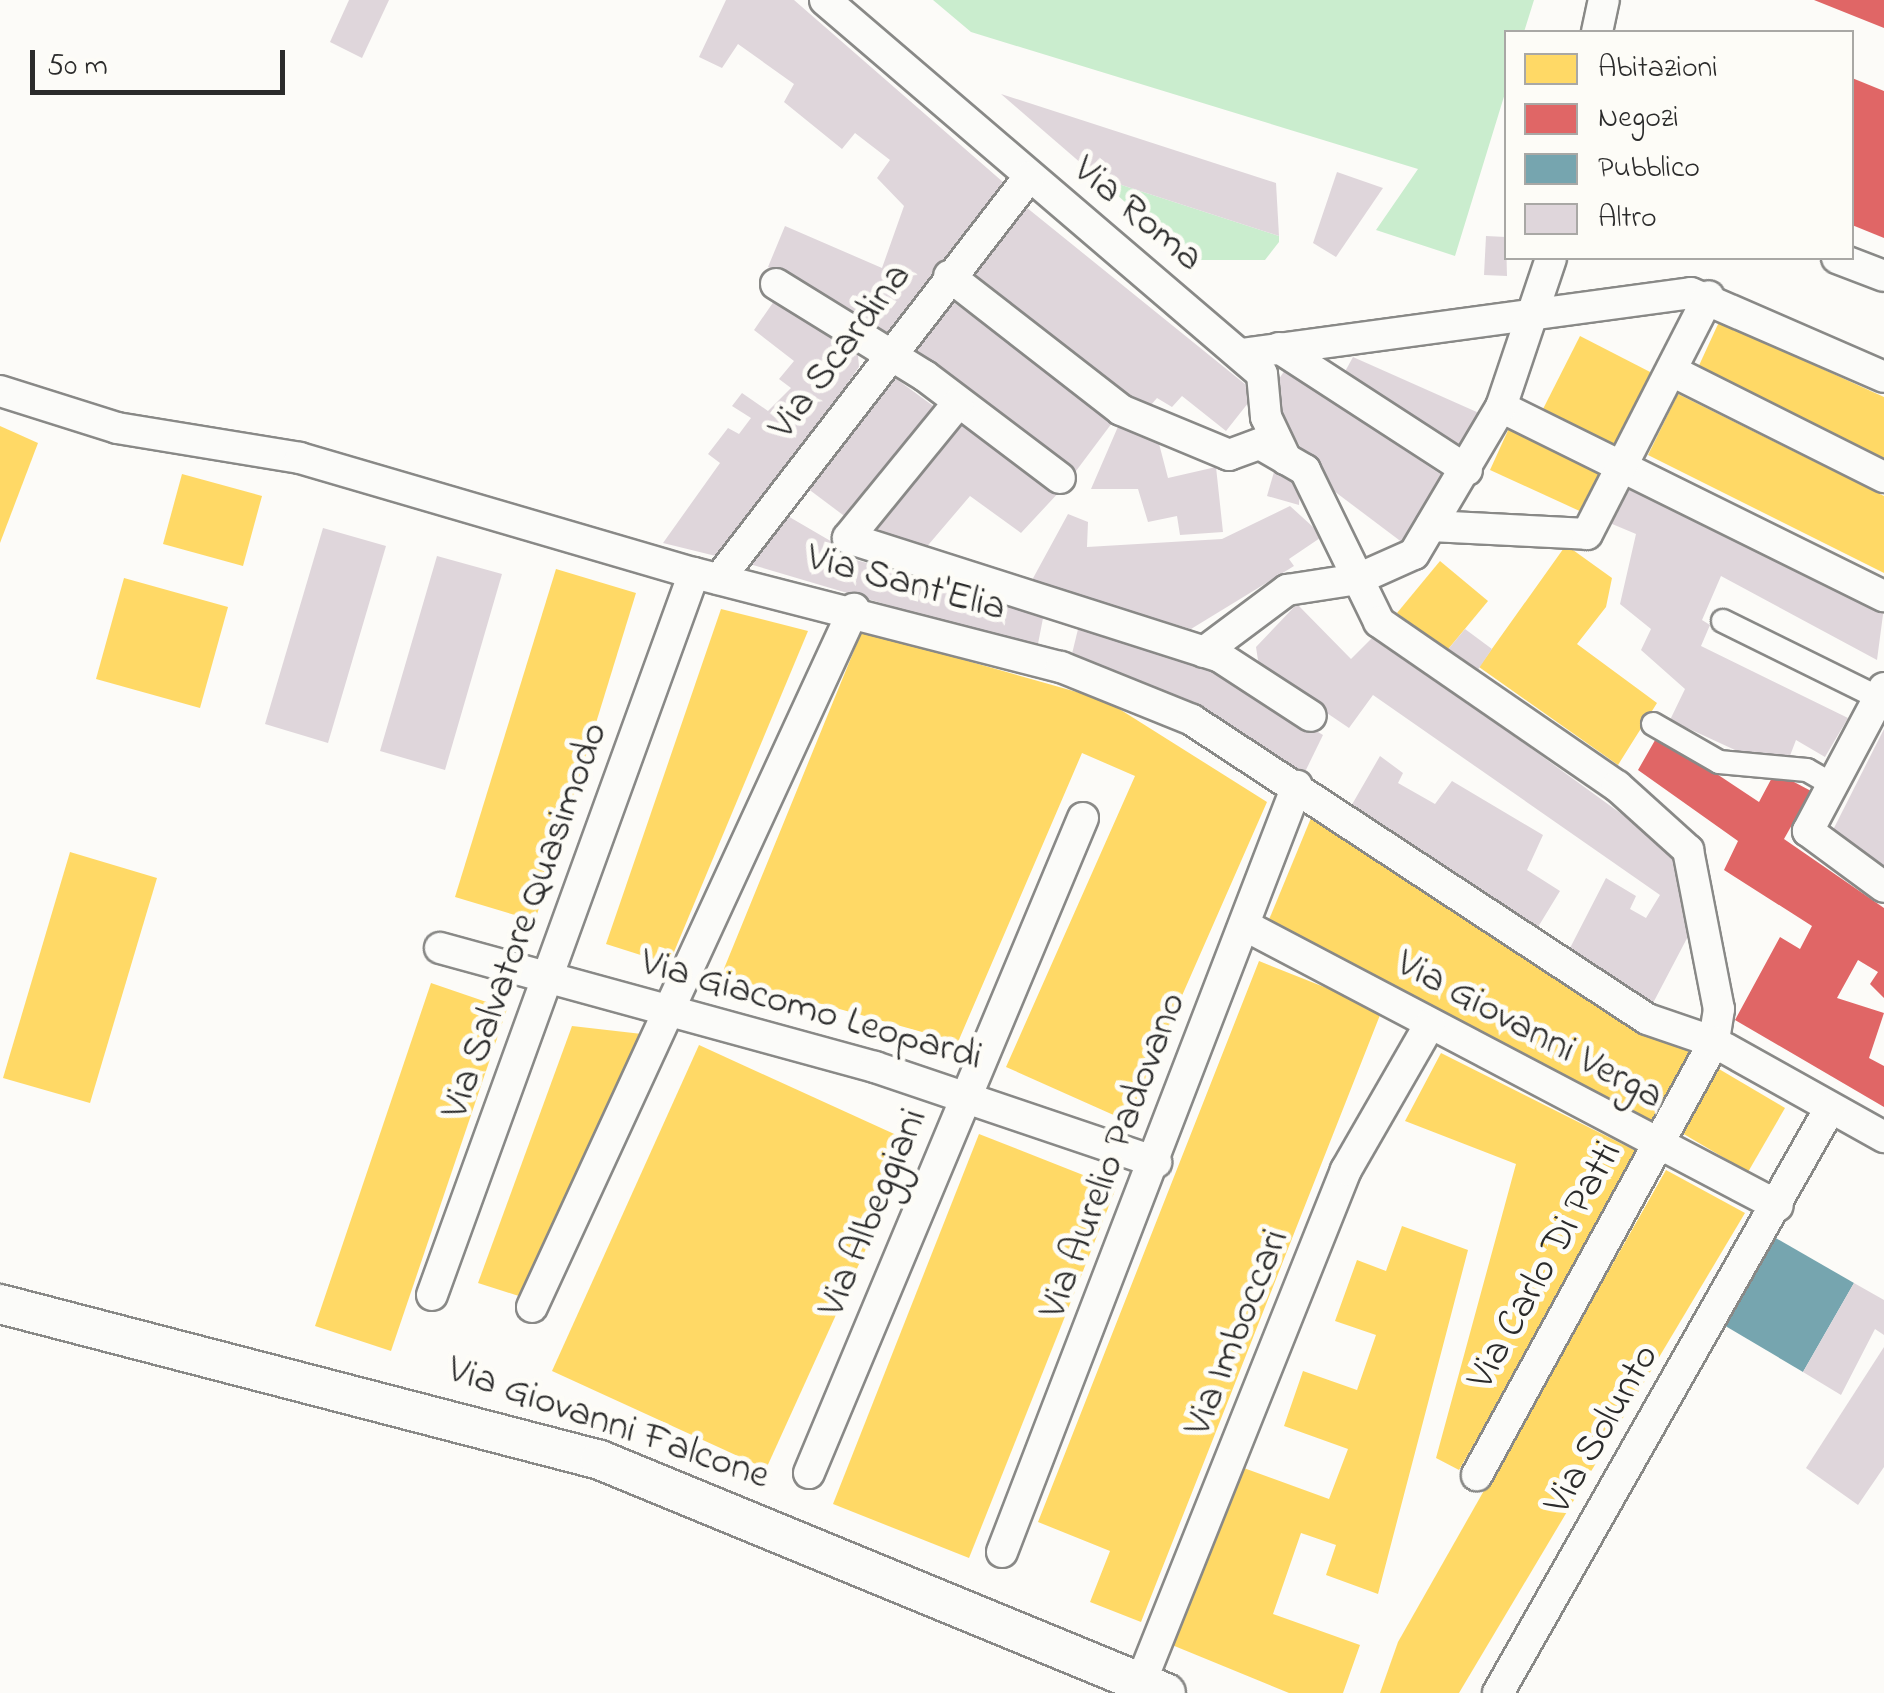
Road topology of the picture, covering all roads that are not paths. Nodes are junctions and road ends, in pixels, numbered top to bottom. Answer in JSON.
{"nodes":[{"id":1,"x":825,"y":0,"type":"edge"},
{"id":2,"x":1604,"y":0,"type":"edge"},
{"id":3,"x":1597,"y":30,"type":"edge"},
{"id":4,"x":1030,"y":177,"type":"junction"},
{"id":5,"x":1551,"y":260,"type":"edge"},
{"id":6,"x":1842,"y":260,"type":"edge"},
{"id":7,"x":949,"y":276,"type":"junction"},
{"id":8,"x":1884,"y":276,"type":"edge"},
{"id":9,"x":776,"y":284,"type":"dead end"},
{"id":10,"x":1709,"y":296,"type":"junction"},
{"id":11,"x":1540,"y":312,"type":"junction"},
{"id":12,"x":1279,"y":348,"type":"junction"},
{"id":13,"x":1242,"y":354,"type":"junction"},
{"id":14,"x":887,"y":356,"type":"junction"},
{"id":15,"x":1672,"y":371,"type":"junction"},
{"id":16,"x":1884,"y":378,"type":"edge"},
{"id":17,"x":0,"y":391,"type":"edge"},
{"id":18,"x":958,"y":403,"type":"junction"},
{"id":19,"x":1501,"y":407,"type":"junction"},
{"id":20,"x":1286,"y":459,"type":"junction"},
{"id":21,"x":1624,"y":464,"type":"junction"},
{"id":22,"x":1467,"y":470,"type":"junction"},
{"id":23,"x":1884,"y":477,"type":"edge"},
{"id":24,"x":1060,"y":478,"type":"dead end"},
{"id":25,"x":1431,"y":526,"type":"junction"},
{"id":26,"x":707,"y":576,"type":"junction"},
{"id":27,"x":1358,"y":579,"type":"junction"},
{"id":28,"x":1884,"y":596,"type":"edge"},
{"id":29,"x":854,"y":609,"type":"junction"},
{"id":30,"x":1723,"y":621,"type":"dead end"},
{"id":31,"x":1204,"y":652,"type":"junction"},
{"id":32,"x":1881,"y":693,"type":"edge"},
{"id":33,"x":1311,"y":716,"type":"dead end"},
{"id":34,"x":1654,"y":724,"type":"dead end"},
{"id":35,"x":1833,"y":785,"type":"junction"},
{"id":36,"x":1297,"y":786,"type":"junction"},
{"id":37,"x":1083,"y":818,"type":"dead end"},
{"id":38,"x":1884,"y":887,"type":"edge"},
{"id":39,"x":1244,"y":925,"type":"junction"},
{"id":40,"x":440,"y":948,"type":"dead end"},
{"id":41,"x":547,"y":978,"type":"junction"},
{"id":42,"x":675,"y":1011,"type":"junction"},
{"id":43,"x":1430,"y":1024,"type":"junction"},
{"id":44,"x":1714,"y":1042,"type":"junction"},
{"id":45,"x":966,"y":1098,"type":"junction"},
{"id":46,"x":1830,"y":1108,"type":"junction"},
{"id":47,"x":1884,"y":1138,"type":"edge"},
{"id":48,"x":1659,"y":1144,"type":"junction"},
{"id":49,"x":1156,"y":1162,"type":"junction"},
{"id":50,"x":1778,"y":1206,"type":"junction"},
{"id":51,"x":432,"y":1295,"type":"dead end"},
{"id":52,"x":0,"y":1304,"type":"edge"},
{"id":53,"x":532,"y":1307,"type":"dead end"},
{"id":54,"x":809,"y":1473,"type":"dead end"},
{"id":55,"x":1477,"y":1475,"type":"dead end"},
{"id":56,"x":1002,"y":1552,"type":"dead end"},
{"id":57,"x":1156,"y":1690,"type":"edge"},
{"id":58,"x":1498,"y":1693,"type":"edge"}],
"edges":[{"from":1,"to":4,"type":"street","name":"Via Roma"},
{"from":2,"to":3,"type":"street"},
{"from":4,"to":7,"type":"street","name":"Via Scardina"},
{"from":4,"to":13,"type":"street","name":"Via Roma"},
{"from":5,"to":11,"type":"street"},
{"from":6,"to":8,"type":"street"},
{"from":7,"to":14,"type":"street","name":"Via Scardina"},
{"from":7,"to":20,"type":"street"},
{"from":9,"to":14,"type":"street"},
{"from":10,"to":11,"type":"street"},
{"from":10,"to":15,"type":"street"},
{"from":10,"to":16,"type":"street"},
{"from":11,"to":12,"type":"street"},
{"from":11,"to":19,"type":"street"},
{"from":12,"to":13,"type":"street"},
{"from":12,"to":22,"type":"street"},
{"from":13,"to":20,"type":"street","name":"Via Roma"},
{"from":14,"to":18,"type":"street"},
{"from":14,"to":26,"type":"street","name":"Via Scardina"},
{"from":15,"to":21,"type":"street"},
{"from":15,"to":23,"type":"street"},
{"from":17,"to":26,"type":"street","name":"Via Sant'Elia"},
{"from":18,"to":24,"type":"street"},
{"from":18,"to":31,"type":"street"},
{"from":19,"to":21,"type":"street"},
{"from":19,"to":22,"type":"street"},
{"from":20,"to":27,"type":"street","name":"Via Roma"},
{"from":21,"to":25,"type":"street"},
{"from":21,"to":28,"type":"street"},
{"from":22,"to":25,"type":"street"},
{"from":25,"to":27,"type":"street"},
{"from":26,"to":29,"type":"street","name":"Via Sant'Elia"},
{"from":26,"to":41,"type":"street","name":"Via Salvatore Quasimodo"},
{"from":27,"to":31,"type":"street"},
{"from":27,"to":44,"type":"street","name":"Via Roma"},
{"from":29,"to":36,"type":"street","name":"Via Sant'Elia"},
{"from":29,"to":42,"type":"street"},
{"from":30,"to":32,"type":"street"},
{"from":31,"to":33,"type":"street"},
{"from":32,"to":35,"type":"street"},
{"from":34,"to":35,"type":"street"},
{"from":35,"to":38,"type":"street"},
{"from":36,"to":39,"type":"street","name":"Via Aurelio Padovano"},
{"from":36,"to":44,"type":"street","name":"Via Sant'Elia"},
{"from":37,"to":45,"type":"street","name":"Via Albeggiani"},
{"from":39,"to":43,"type":"street","name":"Via Giovanni Verga"},
{"from":39,"to":49,"type":"street","name":"Via Aurelio Padovano"},
{"from":40,"to":41,"type":"street","name":"Via Giacomo Leopardi"},
{"from":41,"to":42,"type":"street","name":"Via Giacomo Leopardi"},
{"from":41,"to":51,"type":"street","name":"Via Salvatore Quasimodo"},
{"from":42,"to":45,"type":"street","name":"Via Giacomo Leopardi"},
{"from":42,"to":53,"type":"street"},
{"from":43,"to":48,"type":"street","name":"Via Giovanni Verga"},
{"from":43,"to":57,"type":"street","name":"Via Imboccari"},
{"from":44,"to":46,"type":"street","name":"Via Sant'Elia"},
{"from":44,"to":48,"type":"street","name":"Via Carlo Di Patti"},
{"from":45,"to":49,"type":"street","name":"Via Giacomo Leopardi"},
{"from":45,"to":54,"type":"street","name":"Via Albeggiani"},
{"from":46,"to":47,"type":"street","name":"Via Sant'Elia"},
{"from":46,"to":50,"type":"street","name":"Via Solunto"},
{"from":48,"to":50,"type":"street","name":"Via Giovanni Verga"},
{"from":48,"to":55,"type":"street","name":"Via Carlo Di Patti"},
{"from":49,"to":56,"type":"street","name":"Via Aurelio Padovano"},
{"from":50,"to":58,"type":"street","name":"Via Solunto"},
{"from":52,"to":57,"type":"street","name":"Via Giovanni Falcone"}]}
